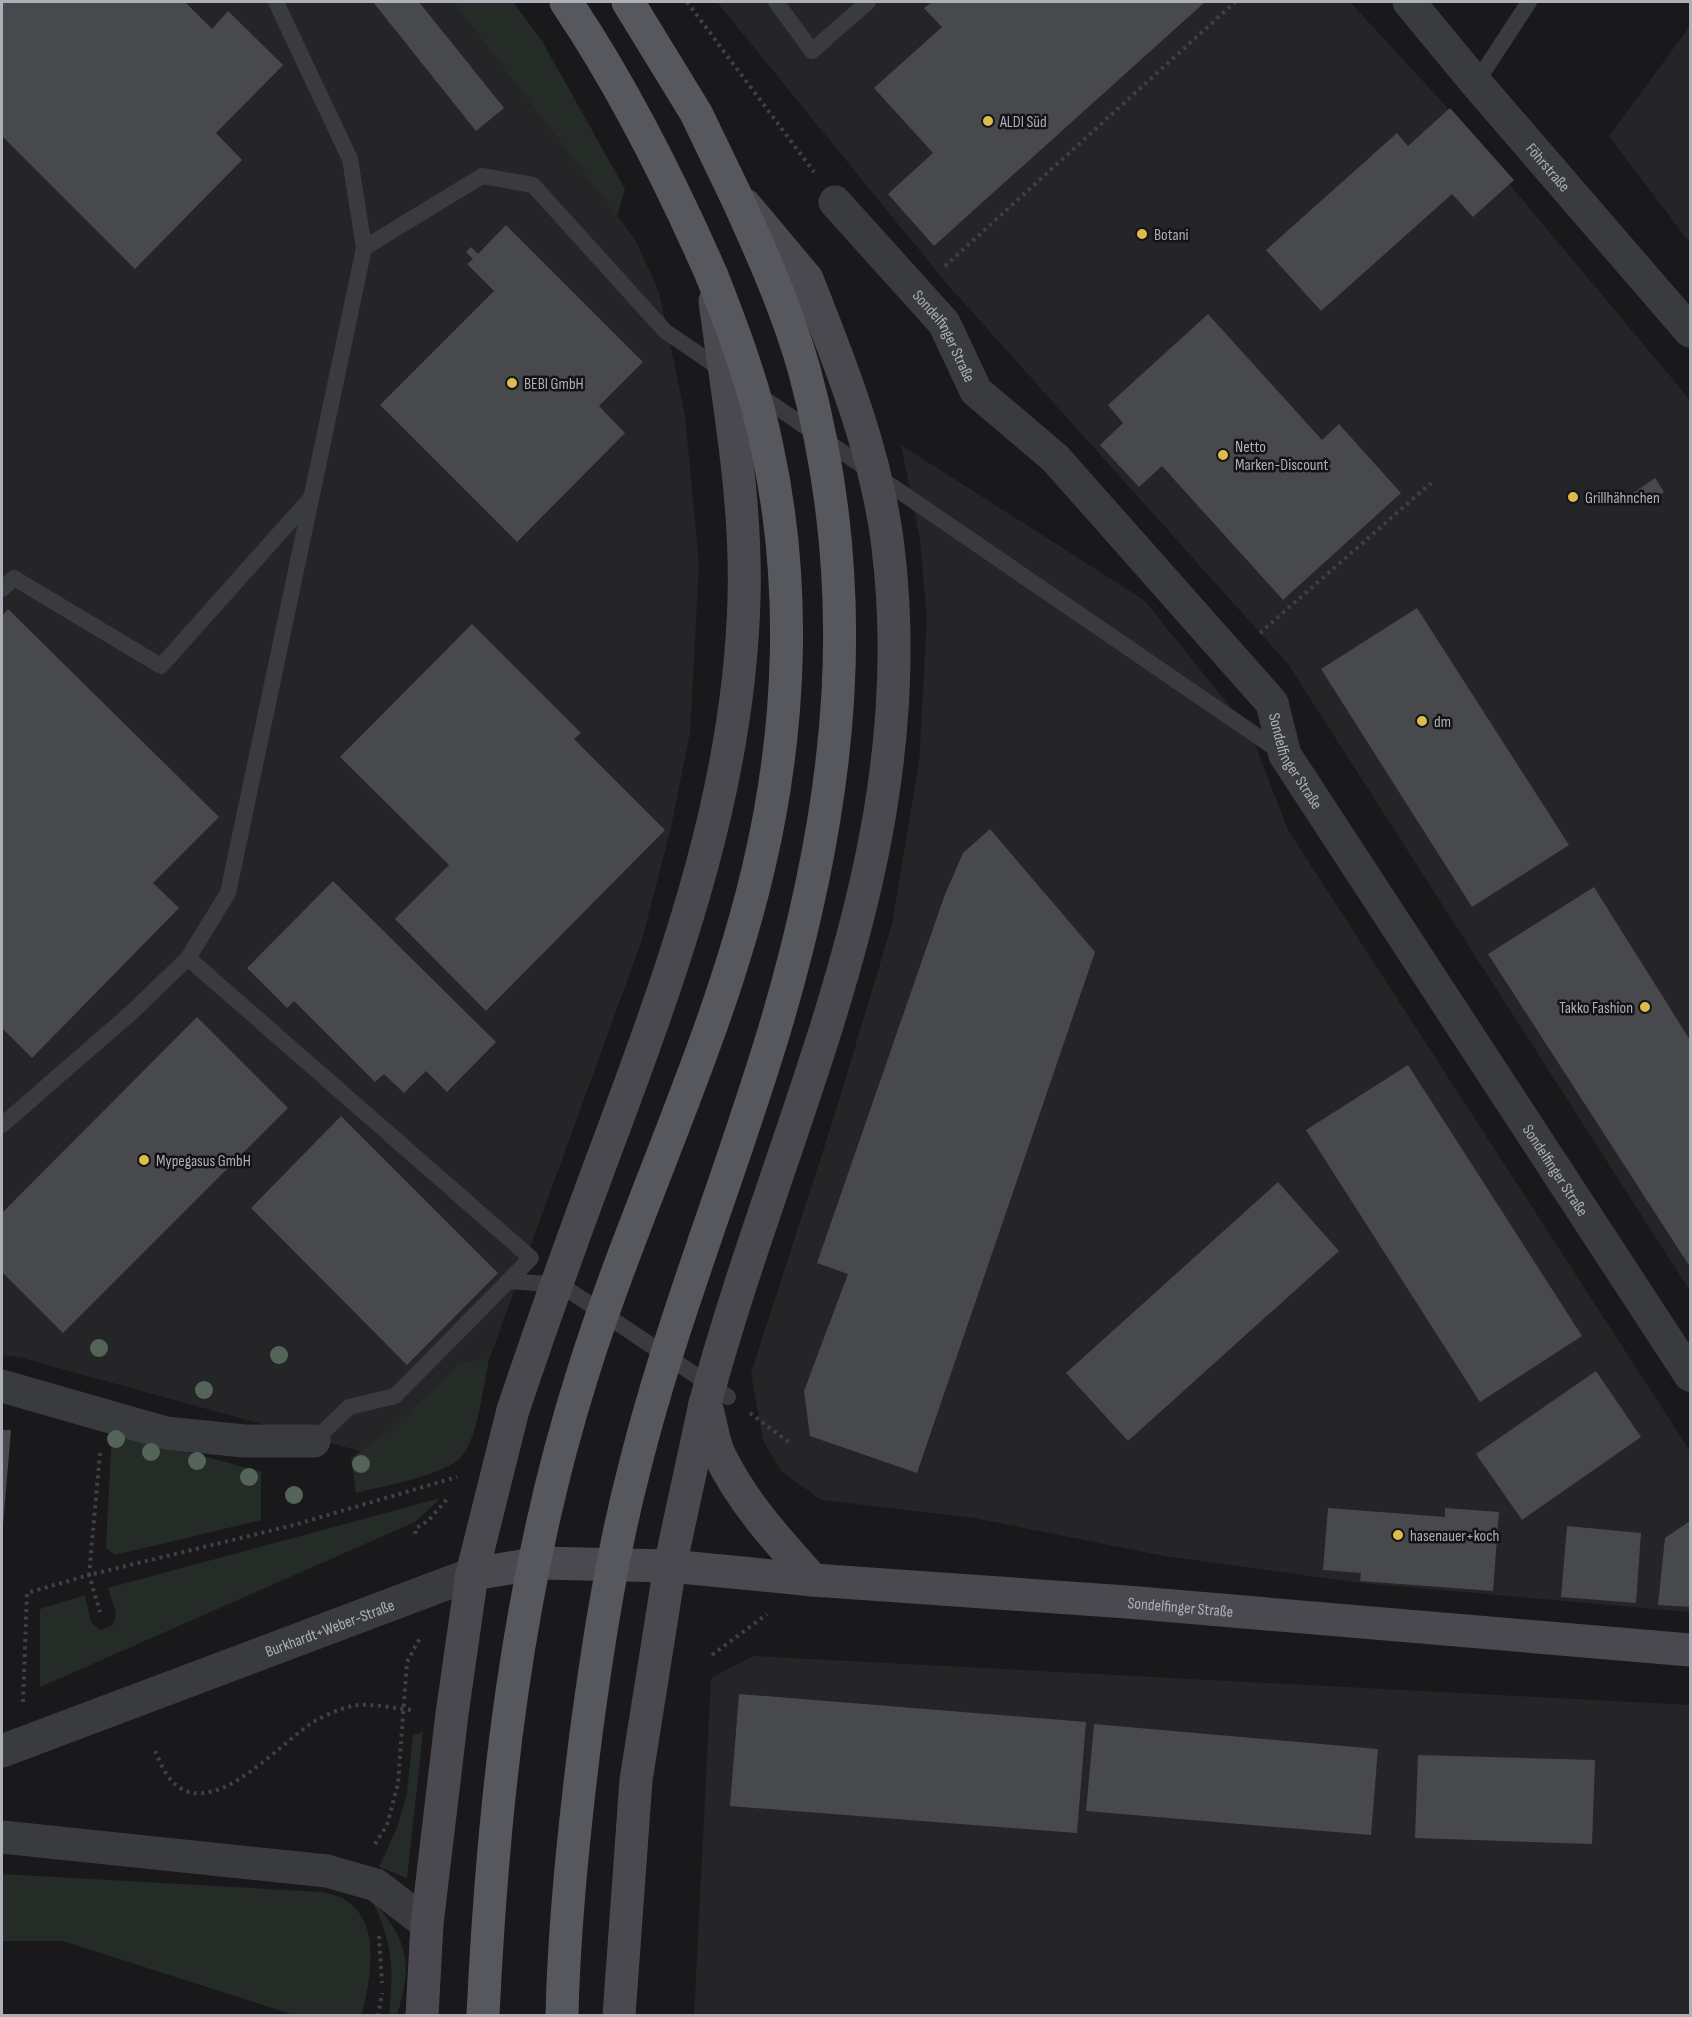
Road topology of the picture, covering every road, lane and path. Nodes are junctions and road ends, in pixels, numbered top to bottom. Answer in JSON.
{"nodes":[{"id":1,"x":276,"y":2,"type":"edge"},
{"id":2,"x":628,"y":2,"type":"edge"},
{"id":3,"x":687,"y":2,"type":"edge"},
{"id":4,"x":776,"y":2,"type":"edge"},
{"id":5,"x":868,"y":2,"type":"edge"},
{"id":6,"x":1235,"y":2,"type":"edge"},
{"id":7,"x":1409,"y":2,"type":"edge"},
{"id":8,"x":1529,"y":2,"type":"edge"},
{"id":9,"x":571,"y":9,"type":"edge"},
{"id":10,"x":1476,"y":83,"type":"junction"},
{"id":11,"x":735,"y":194,"type":"junction"},
{"id":12,"x":835,"y":202,"type":"joint"},
{"id":13,"x":364,"y":248,"type":"junction"},
{"id":14,"x":712,"y":276,"type":"junction"},
{"id":15,"x":916,"y":292,"type":"junction"},
{"id":16,"x":1690,"y":331,"type":"edge"},
{"id":17,"x":1431,"y":483,"type":"dead end"},
{"id":18,"x":311,"y":497,"type":"junction"},
{"id":19,"x":2,"y":589,"type":"edge"},
{"id":20,"x":1232,"y":657,"type":"junction"},
{"id":21,"x":1285,"y":755,"type":"junction"},
{"id":22,"x":188,"y":958,"type":"junction"},
{"id":23,"x":2,"y":1125,"type":"edge"},
{"id":24,"x":508,"y":1281,"type":"junction"},
{"id":25,"x":1690,"y":1375,"type":"edge"},
{"id":26,"x":2,"y":1386,"type":"edge"},
{"id":27,"x":717,"y":1400,"type":"junction"},
{"id":28,"x":103,"y":1417,"type":"junction"},
{"id":29,"x":314,"y":1441,"type":"joint"},
{"id":30,"x":790,"y":1443,"type":"dead end"},
{"id":31,"x":464,"y":1471,"type":"dead end"},
{"id":32,"x":457,"y":1478,"type":"junction"},
{"id":33,"x":453,"y":1485,"type":"dead end"},
{"id":34,"x":450,"y":1493,"type":"dead end"},
{"id":35,"x":415,"y":1534,"type":"dead end"},
{"id":36,"x":670,"y":1566,"type":"junction"},
{"id":37,"x":472,"y":1574,"type":"junction"},
{"id":38,"x":89,"y":1575,"type":"junction"},
{"id":39,"x":813,"y":1580,"type":"junction"},
{"id":40,"x":100,"y":1612,"type":"dead end"},
{"id":41,"x":1690,"y":1650,"type":"edge"},
{"id":42,"x":712,"y":1655,"type":"dead end"},
{"id":43,"x":407,"y":1662,"type":"dead end"},
{"id":44,"x":403,"y":1709,"type":"junction"},
{"id":45,"x":422,"y":1711,"type":"dead end"},
{"id":46,"x":12,"y":1748,"type":"edge"},
{"id":47,"x":154,"y":1751,"type":"dead end"},
{"id":48,"x":2,"y":1837,"type":"edge"},
{"id":49,"x":427,"y":1924,"type":"junction"},
{"id":50,"x":422,"y":2016,"type":"edge"},
{"id":51,"x":483,"y":2016,"type":"edge"},
{"id":52,"x":562,"y":2016,"type":"edge"},
{"id":53,"x":619,"y":2016,"type":"edge"}],
"edges":[{"from":1,"to":13,"type":"lane"},
{"from":2,"to":11,"type":"main road"},
{"from":3,"to":12,"type":"path"},
{"from":4,"to":5,"type":"lane"},
{"from":6,"to":15,"type":"path"},
{"from":7,"to":10,"type":"street","name":"Föhrstraße"},
{"from":8,"to":10,"type":"lane"},
{"from":9,"to":14,"type":"main road"},
{"from":10,"to":16,"type":"street","name":"Föhrstraße"},
{"from":11,"to":27,"type":"main road","bridge":true},
{"from":11,"to":52,"type":"main road","bridge":true},
{"from":12,"to":15,"type":"street","name":"Sondelfinger Straße"},
{"from":13,"to":18,"type":"lane"},
{"from":13,"to":21,"type":"lane"},
{"from":14,"to":37,"type":"main road","bridge":true},
{"from":14,"to":51,"type":"main road","bridge":true},
{"from":15,"to":20,"type":"street","name":"Sondelfinger Straße"},
{"from":17,"to":20,"type":"path"},
{"from":18,"to":19,"type":"lane"},
{"from":18,"to":22,"type":"lane"},
{"from":20,"to":21,"type":"street","name":"Sondelfinger Straße"},
{"from":21,"to":25,"type":"street","name":"Sondelfinger Straße"},
{"from":22,"to":23,"type":"lane"},
{"from":22,"to":24,"type":"lane"},
{"from":24,"to":27,"type":"lane"},
{"from":24,"to":29,"type":"lane"},
{"from":26,"to":28,"type":"street"},
{"from":27,"to":30,"type":"path"},
{"from":27,"to":36,"type":"main road"},
{"from":27,"to":39,"type":"main road"},
{"from":28,"to":29,"type":"street"},
{"from":28,"to":38,"type":"path"},
{"from":31,"to":32,"type":"path"},
{"from":32,"to":33,"type":"path"},
{"from":32,"to":38,"type":"path"},
{"from":34,"to":35,"type":"path"},
{"from":36,"to":37,"type":"main road","name":"Burkhardt+Weber-Straße"},
{"from":36,"to":39,"type":"main road","name":"Sondelfinger Straße"},
{"from":36,"to":53,"type":"main road"},
{"from":37,"to":46,"type":"street","name":"Burkhardt+Weber-Straße"},
{"from":37,"to":49,"type":"main road"},
{"from":38,"to":40,"type":"path"},
{"from":38,"to":46,"type":"path"},
{"from":39,"to":41,"type":"main road","name":"Sondelfinger Straße"},
{"from":39,"to":42,"type":"path"},
{"from":43,"to":44,"type":"path"},
{"from":44,"to":45,"type":"path"},
{"from":44,"to":47,"type":"path"},
{"from":48,"to":49,"type":"street"},
{"from":49,"to":50,"type":"main road"}]}
